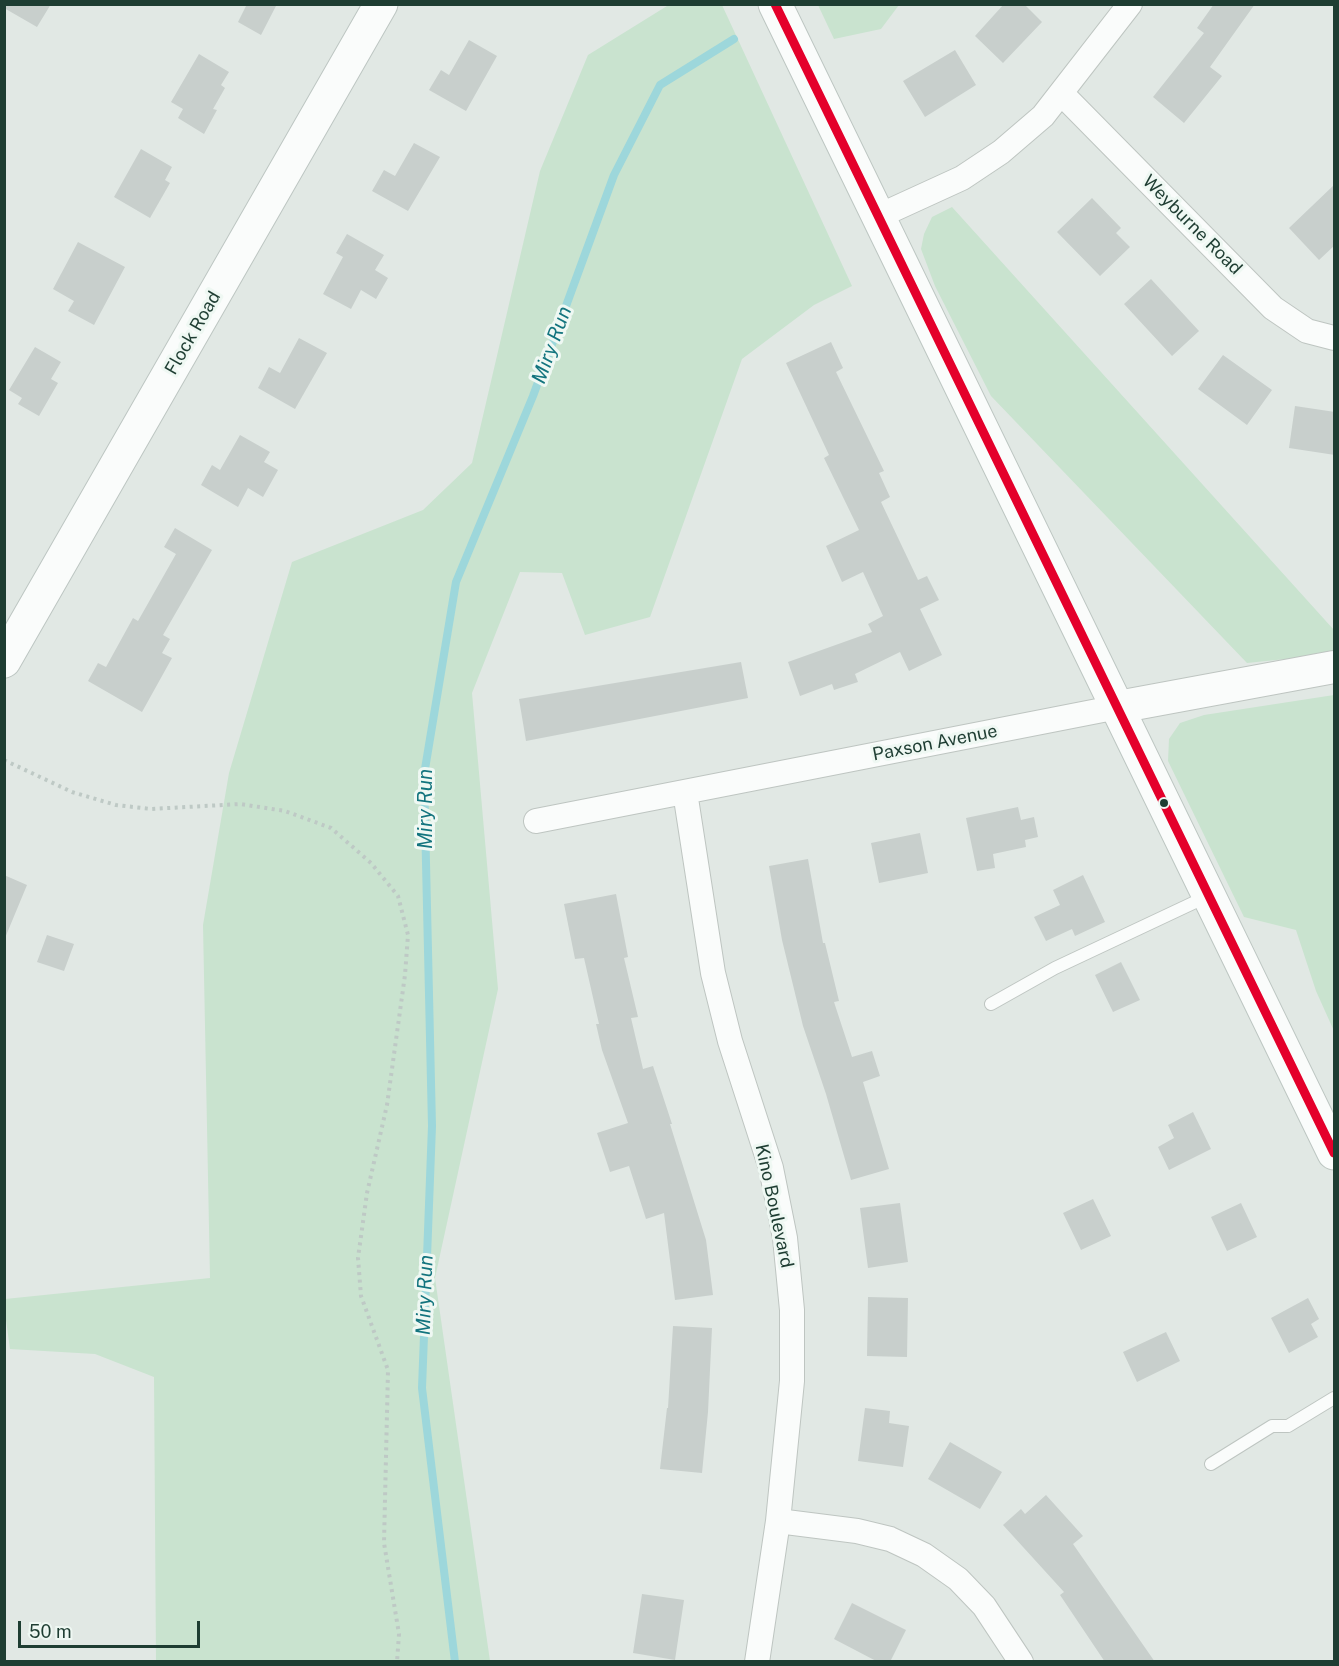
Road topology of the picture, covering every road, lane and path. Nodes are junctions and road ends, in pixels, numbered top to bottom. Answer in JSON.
{"nodes":[{"id":1,"x":381,"y":4,"type":"edge"},
{"id":2,"x":775,"y":4,"type":"edge"},
{"id":3,"x":1130,"y":4,"type":"edge"},
{"id":4,"x":1061,"y":93,"type":"junction"},
{"id":5,"x":879,"y":216,"type":"junction"},
{"id":6,"x":1335,"y":338,"type":"edge"},
{"id":7,"x":4,"y":661,"type":"edge"},
{"id":8,"x":1335,"y":667,"type":"edge"},
{"id":9,"x":1118,"y":707,"type":"junction"},
{"id":10,"x":4,"y":760,"type":"edge"},
{"id":11,"x":685,"y":792,"type":"junction"},
{"id":12,"x":536,"y":821,"type":"dead end"},
{"id":13,"x":1209,"y":896,"type":"junction"},
{"id":14,"x":991,"y":1004,"type":"dead end"},
{"id":15,"x":1335,"y":1153,"type":"edge"},
{"id":16,"x":1335,"y":1398,"type":"edge"},
{"id":17,"x":1211,"y":1464,"type":"dead end"},
{"id":18,"x":778,"y":1521,"type":"junction"},
{"id":19,"x":398,"y":1662,"type":"edge"},
{"id":20,"x":757,"y":1662,"type":"edge"},
{"id":21,"x":1021,"y":1662,"type":"edge"}],
"edges":[{"from":1,"to":7,"type":"main road","name":"Flock Road"},
{"from":2,"to":5,"type":"main road"},
{"from":3,"to":4,"type":"street"},
{"from":4,"to":5,"type":"street"},
{"from":4,"to":6,"type":"street","name":"Weyburne Road"},
{"from":5,"to":9,"type":"main road"},
{"from":8,"to":9,"type":"street","name":"Paxson Avenue"},
{"from":9,"to":11,"type":"street","name":"Paxson Avenue"},
{"from":9,"to":13,"type":"main road"},
{"from":10,"to":19,"type":"path"},
{"from":11,"to":12,"type":"street","name":"Paxson Avenue"},
{"from":11,"to":18,"type":"street","name":"Kino Boulevard"},
{"from":13,"to":14,"type":"lane"},
{"from":13,"to":15,"type":"main road"},
{"from":16,"to":17,"type":"lane"},
{"from":18,"to":20,"type":"street","name":"Kino Boulevard"},
{"from":18,"to":21,"type":"street"}]}
